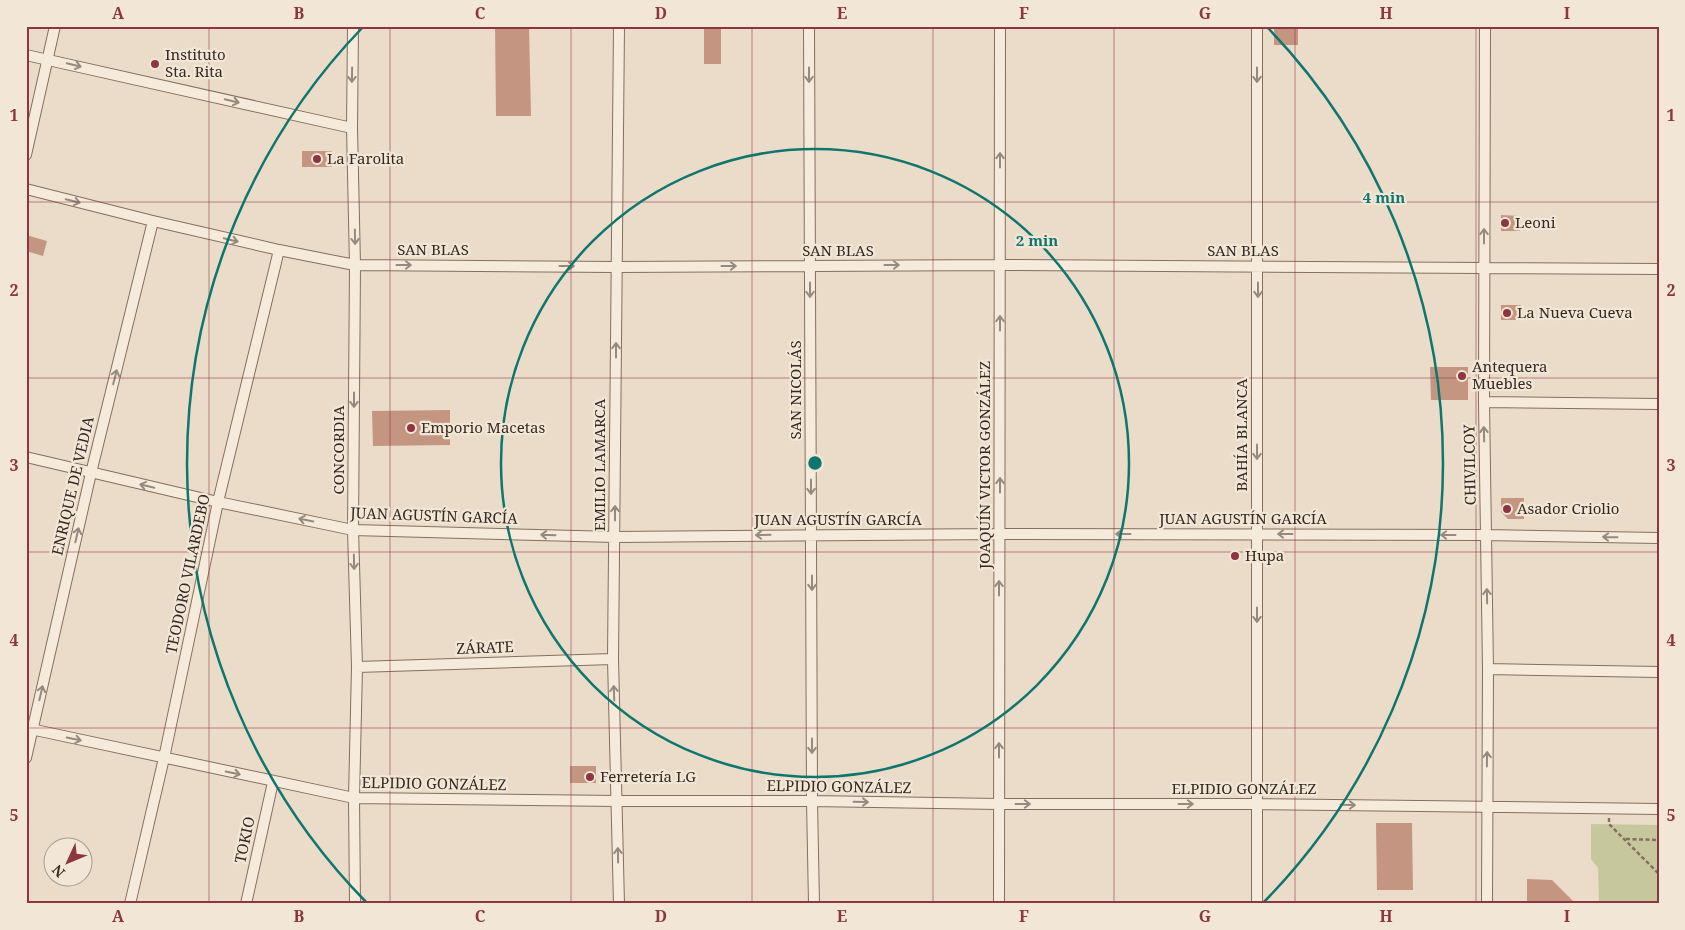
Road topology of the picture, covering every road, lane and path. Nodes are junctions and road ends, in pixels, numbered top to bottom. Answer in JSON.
{"nodes":[{"id":1,"x":55,"y":26,"type":"edge"},
{"id":2,"x":353,"y":26,"type":"edge"},
{"id":3,"x":619,"y":26,"type":"edge"},
{"id":4,"x":808,"y":26,"type":"edge"},
{"id":5,"x":1000,"y":26,"type":"edge"},
{"id":6,"x":1257,"y":26,"type":"edge"},
{"id":7,"x":1485,"y":26,"type":"edge"},
{"id":8,"x":26,"y":54,"type":"edge"},
{"id":9,"x":48,"y":60,"type":"junction"},
{"id":10,"x":352,"y":128,"type":"junction"},
{"id":11,"x":26,"y":156,"type":"edge"},
{"id":12,"x":26,"y":189,"type":"edge"},
{"id":13,"x":153,"y":221,"type":"junction"},
{"id":14,"x":278,"y":250,"type":"junction"},
{"id":15,"x":355,"y":265,"type":"junction"},
{"id":16,"x":1001,"y":265,"type":"junction"},
{"id":17,"x":810,"y":266,"type":"junction"},
{"id":18,"x":1258,"y":266,"type":"junction"},
{"id":19,"x":616,"y":267,"type":"junction"},
{"id":20,"x":1484,"y":267,"type":"junction"},
{"id":21,"x":1659,"y":270,"type":"edge"},
{"id":22,"x":1484,"y":402,"type":"junction"},
{"id":23,"x":1659,"y":404,"type":"edge"},
{"id":24,"x":26,"y":457,"type":"edge"},
{"id":25,"x":91,"y":473,"type":"junction"},
{"id":26,"x":218,"y":502,"type":"junction"},
{"id":27,"x":354,"y":530,"type":"junction"},
{"id":28,"x":1000,"y":534,"type":"junction"},
{"id":29,"x":1257,"y":534,"type":"junction"},
{"id":30,"x":812,"y":535,"type":"junction"},
{"id":31,"x":1486,"y":535,"type":"junction"},
{"id":32,"x":615,"y":537,"type":"junction"},
{"id":33,"x":1659,"y":538,"type":"edge"},
{"id":34,"x":614,"y":659,"type":"junction"},
{"id":35,"x":357,"y":667,"type":"junction"},
{"id":36,"x":1488,"y":669,"type":"junction"},
{"id":37,"x":1659,"y":672,"type":"edge"},
{"id":38,"x":29,"y":729,"type":"edge"},
{"id":39,"x":26,"y":758,"type":"edge"},
{"id":40,"x":164,"y":758,"type":"junction"},
{"id":41,"x":273,"y":782,"type":"junction"},
{"id":42,"x":354,"y":798,"type":"junction"},
{"id":43,"x":618,"y":801,"type":"junction"},
{"id":44,"x":812,"y":801,"type":"junction"},
{"id":45,"x":999,"y":804,"type":"junction"},
{"id":46,"x":1258,"y":804,"type":"junction"},
{"id":47,"x":1487,"y":808,"type":"junction"},
{"id":48,"x":1609,"y":809,"type":"junction"},
{"id":49,"x":1659,"y":809,"type":"edge"},
{"id":50,"x":1624,"y":839,"type":"junction"},
{"id":51,"x":1659,"y":840,"type":"edge"},
{"id":52,"x":1659,"y":874,"type":"edge"},
{"id":53,"x":130,"y":904,"type":"edge"},
{"id":54,"x":246,"y":904,"type":"edge"},
{"id":55,"x":355,"y":904,"type":"edge"},
{"id":56,"x":619,"y":904,"type":"edge"},
{"id":57,"x":814,"y":904,"type":"edge"},
{"id":58,"x":999,"y":904,"type":"edge"},
{"id":59,"x":1257,"y":904,"type":"edge"},
{"id":60,"x":1487,"y":904,"type":"edge"}],
"edges":[{"from":1,"to":9,"type":"street"},
{"from":2,"to":10,"type":"street","name":"CONCORDIA","one_way":true},
{"from":3,"to":19,"type":"street","name":"EMILIO LAMARCA"},
{"from":4,"to":17,"type":"street","name":"SAN NICOLÁS","one_way":true},
{"from":16,"to":5,"type":"street","name":"JOAQUÍN VICTOR GONZÁLEZ","one_way":true},
{"from":6,"to":18,"type":"street","name":"BAHÍA BLANCA","one_way":true},
{"from":20,"to":7,"type":"street","name":"CHIVILCOY","one_way":true},
{"from":8,"to":9,"type":"street"},
{"from":9,"to":10,"type":"street","one_way":true},
{"from":9,"to":11,"type":"street"},
{"from":10,"to":15,"type":"street","name":"CONCORDIA","one_way":true},
{"from":12,"to":13,"type":"street","name":"SAN BLAS","one_way":true},
{"from":13,"to":14,"type":"street","name":"SAN BLAS","one_way":true},
{"from":25,"to":13,"type":"street","name":"ENRIQUE DE VEDIA","one_way":true},
{"from":14,"to":15,"type":"street","name":"SAN BLAS"},
{"from":14,"to":26,"type":"street","name":"TEODORO VILARDEBO"},
{"from":15,"to":19,"type":"street","name":"SAN BLAS","one_way":true},
{"from":15,"to":27,"type":"street","name":"CONCORDIA","one_way":true},
{"from":17,"to":16,"type":"street","name":"SAN BLAS","one_way":true},
{"from":16,"to":18,"type":"street","name":"SAN BLAS"},
{"from":28,"to":16,"type":"street","name":"JOAQUÍN VICTOR GONZÁLEZ","one_way":true},
{"from":19,"to":17,"type":"street","name":"SAN BLAS","one_way":true},
{"from":17,"to":30,"type":"street","name":"SAN NICOLÁS","one_way":true},
{"from":18,"to":20,"type":"street","name":"SAN BLAS"},
{"from":18,"to":29,"type":"street","name":"BAHÍA BLANCA","one_way":true},
{"from":32,"to":19,"type":"street","name":"EMILIO LAMARCA","one_way":true},
{"from":20,"to":21,"type":"street","name":"SAN BLAS"},
{"from":20,"to":22,"type":"street","name":"CHIVILCOY"},
{"from":22,"to":23,"type":"street"},
{"from":31,"to":22,"type":"street","name":"CHIVILCOY","one_way":true},
{"from":24,"to":25,"type":"street","name":"JUAN AGUSTÍN GARCÍA"},
{"from":26,"to":25,"type":"street","name":"JUAN AGUSTÍN GARCÍA","one_way":true},
{"from":38,"to":25,"type":"street","name":"ENRIQUE DE VEDIA","one_way":true},
{"from":27,"to":26,"type":"street","name":"JUAN AGUSTÍN GARCÍA","one_way":true},
{"from":26,"to":40,"type":"street","name":"TEODORO VILARDEBO"},
{"from":32,"to":27,"type":"street","name":"JUAN AGUSTÍN GARCÍA","one_way":true},
{"from":27,"to":35,"type":"street","name":"CONCORDIA","one_way":true},
{"from":29,"to":28,"type":"street","name":"JUAN AGUSTÍN GARCÍA","one_way":true},
{"from":28,"to":30,"type":"street","name":"JUAN AGUSTÍN GARCÍA"},
{"from":45,"to":28,"type":"street","name":"JOAQUÍN VICTOR GONZÁLEZ","one_way":true},
{"from":31,"to":29,"type":"street","name":"JUAN AGUSTÍN GARCÍA","one_way":true},
{"from":29,"to":46,"type":"street","name":"BAHÍA BLANCA","one_way":true},
{"from":30,"to":32,"type":"street","name":"JUAN AGUSTÍN GARCÍA","one_way":true},
{"from":30,"to":44,"type":"street","name":"SAN NICOLÁS","one_way":true},
{"from":33,"to":31,"type":"street","name":"JUAN AGUSTÍN GARCÍA","one_way":true},
{"from":36,"to":31,"type":"street","name":"CHIVILCOY","one_way":true},
{"from":32,"to":34,"type":"street","name":"EMILIO LAMARCA"},
{"from":34,"to":35,"type":"street","name":"ZÁRATE"},
{"from":43,"to":34,"type":"street","name":"EMILIO LAMARCA","one_way":true},
{"from":35,"to":42,"type":"street","name":"CONCORDIA"},
{"from":36,"to":37,"type":"street"},
{"from":47,"to":36,"type":"street","name":"CHIVILCOY","one_way":true},
{"from":38,"to":39,"type":"street","name":"ENRIQUE DE VEDIA"},
{"from":38,"to":40,"type":"street","name":"ELPIDIO GONZÁLEZ","one_way":true},
{"from":40,"to":41,"type":"street","name":"ELPIDIO GONZÁLEZ","one_way":true},
{"from":40,"to":53,"type":"street","name":"TEODORO VILARDEBO"},
{"from":41,"to":42,"type":"street","name":"ELPIDIO GONZÁLEZ"},
{"from":41,"to":54,"type":"street","name":"TOKIO"},
{"from":42,"to":43,"type":"street","name":"ELPIDIO GONZÁLEZ"},
{"from":42,"to":55,"type":"street","name":"CONCORDIA"},
{"from":43,"to":44,"type":"street","name":"ELPIDIO GONZÁLEZ"},
{"from":56,"to":43,"type":"street","name":"EMILIO LAMARCA","one_way":true},
{"from":44,"to":45,"type":"street","name":"ELPIDIO GONZÁLEZ","one_way":true},
{"from":44,"to":57,"type":"street","name":"SAN NICOLÁS"},
{"from":45,"to":46,"type":"street","name":"ELPIDIO GONZÁLEZ","one_way":true},
{"from":45,"to":58,"type":"street","name":"JOAQUÍN VICTOR GONZÁLEZ"},
{"from":46,"to":47,"type":"street","name":"ELPIDIO GONZÁLEZ","one_way":true},
{"from":46,"to":59,"type":"street","name":"BAHÍA BLANCA"},
{"from":47,"to":48,"type":"street","name":"ELPIDIO GONZÁLEZ"},
{"from":47,"to":60,"type":"street","name":"CHIVILCOY"},
{"from":48,"to":49,"type":"street","name":"ELPIDIO GONZÁLEZ"},
{"from":48,"to":50,"type":"path"},
{"from":50,"to":51,"type":"path"},
{"from":50,"to":52,"type":"path"}]}
